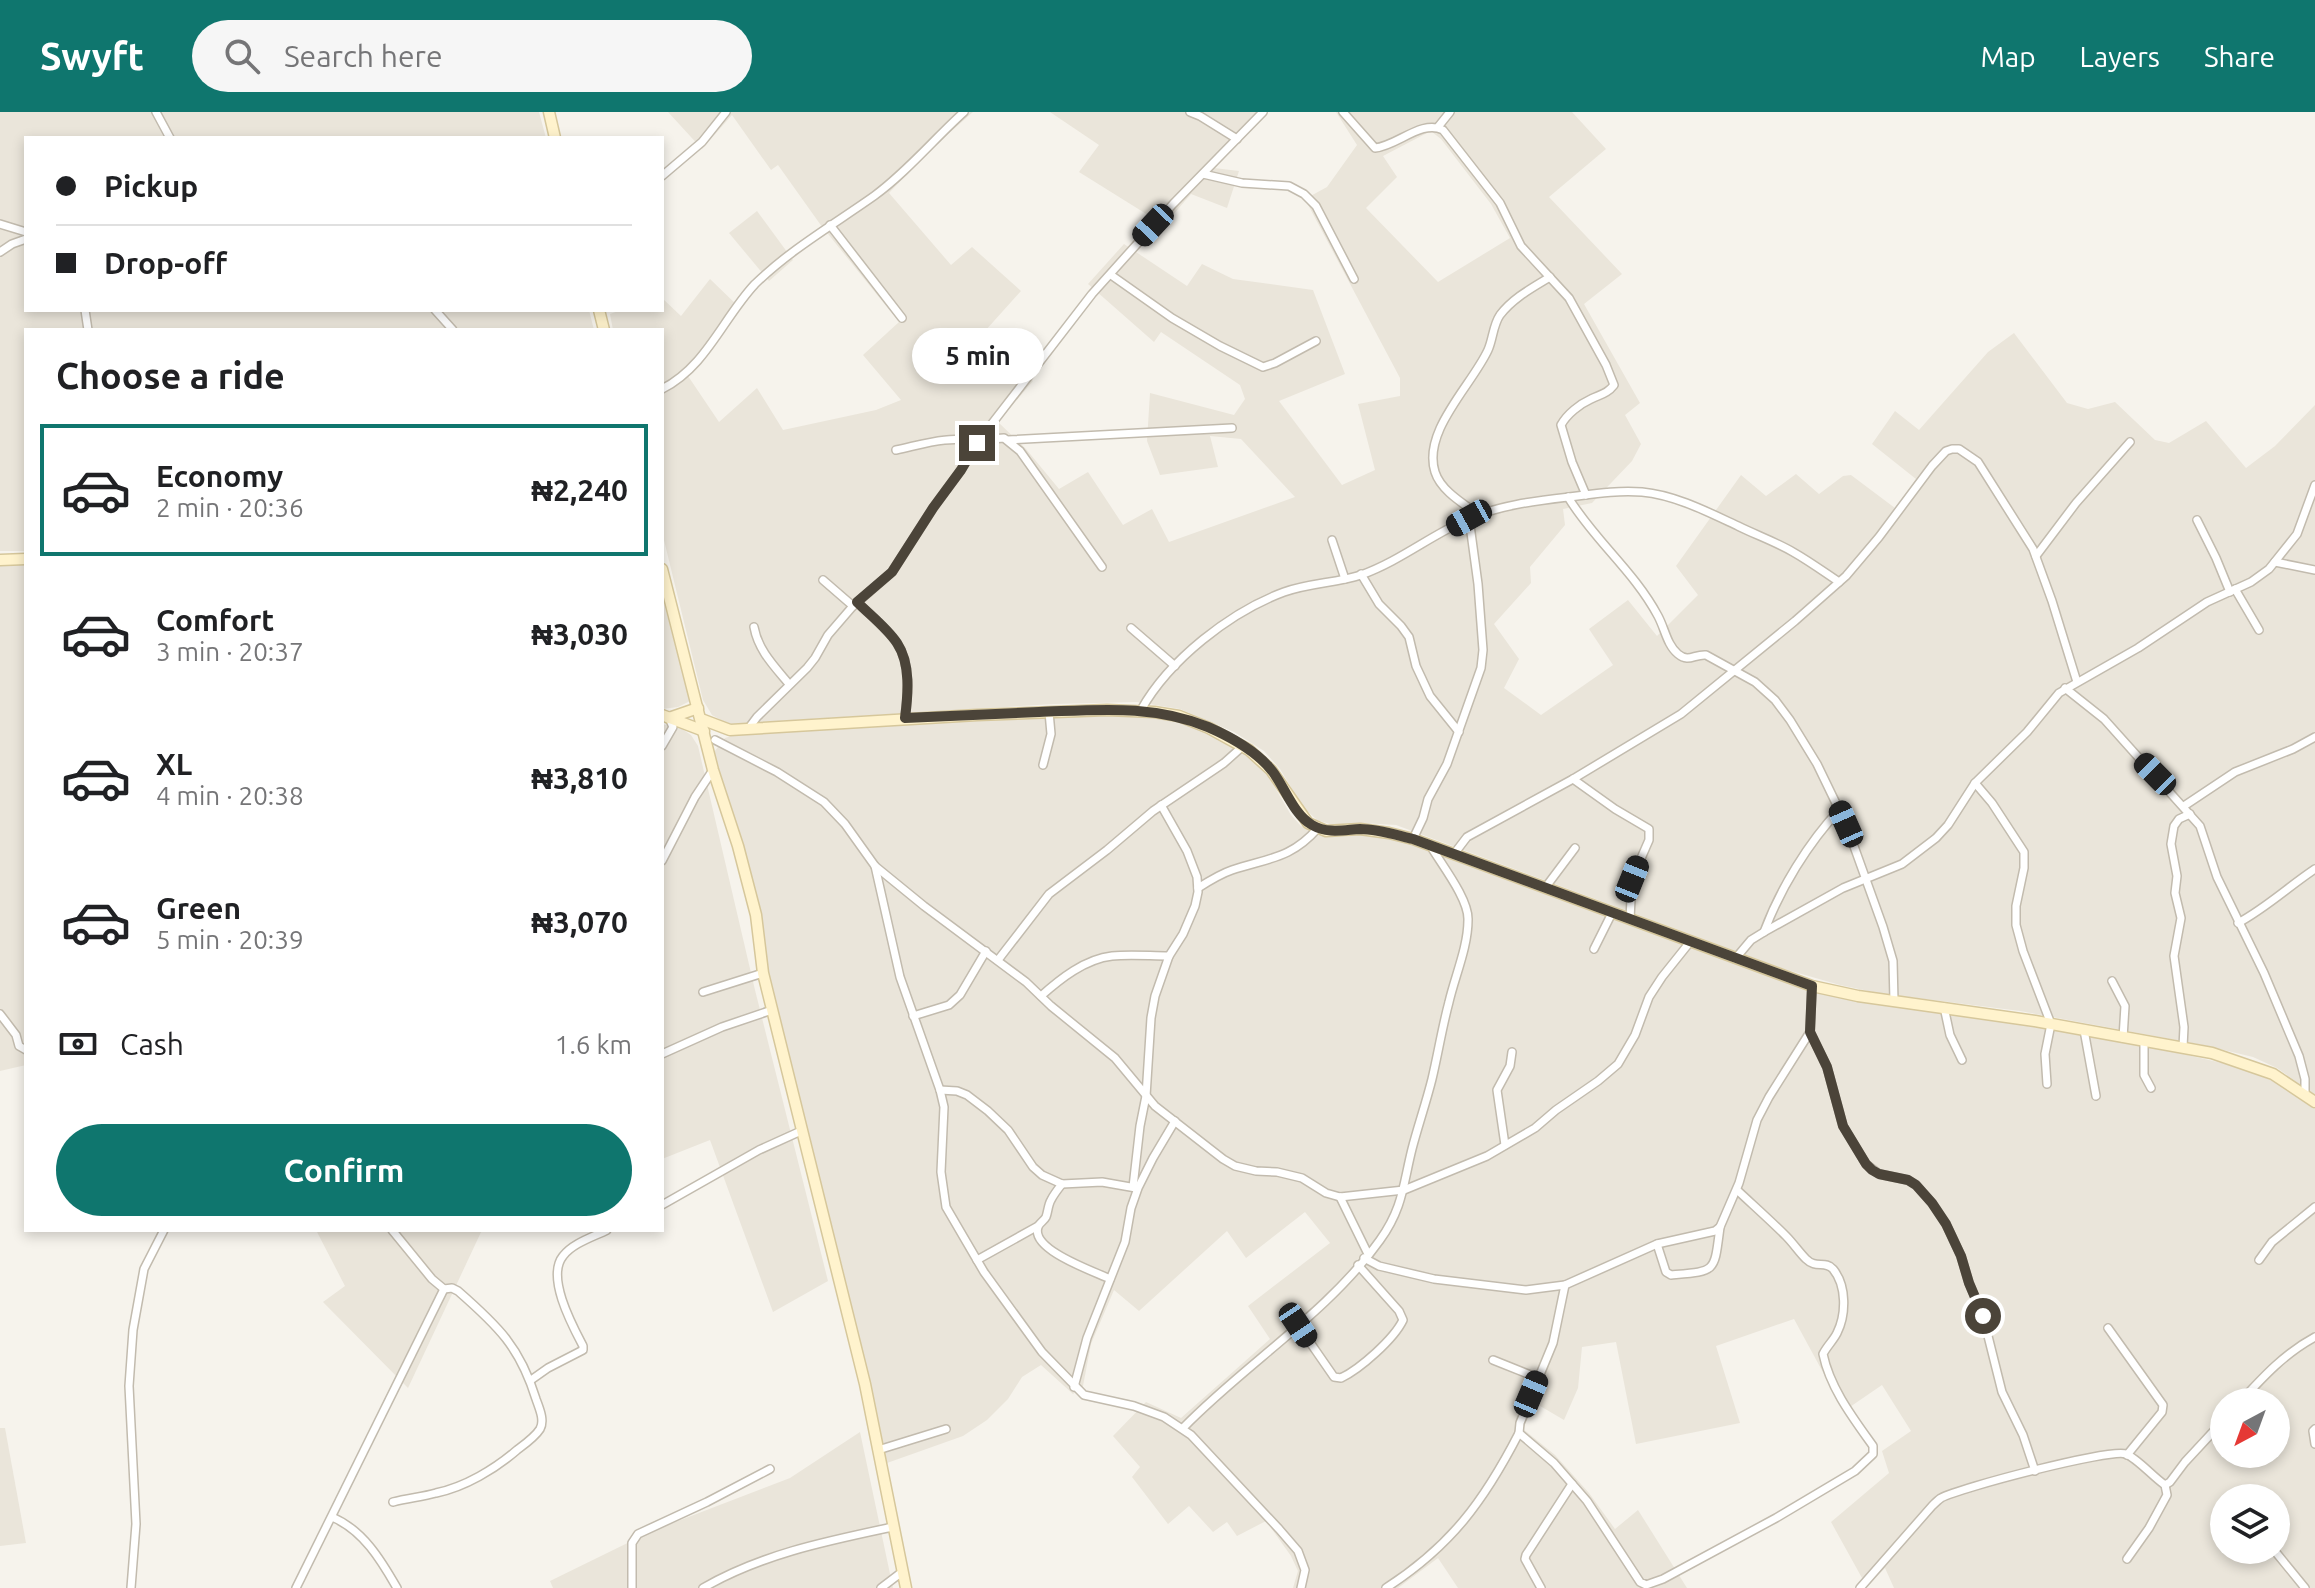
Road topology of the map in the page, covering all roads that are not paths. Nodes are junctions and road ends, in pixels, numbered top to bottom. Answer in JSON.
{"nodes":[{"id":1,"x":156,"y":112,"type":"edge"},
{"id":2,"x":549,"y":112,"type":"edge"},
{"id":3,"x":726,"y":112,"type":"edge"},
{"id":4,"x":964,"y":112,"type":"edge"},
{"id":5,"x":1190,"y":112,"type":"edge"},
{"id":6,"x":1263,"y":112,"type":"edge"},
{"id":7,"x":1343,"y":112,"type":"edge"},
{"id":8,"x":1450,"y":112,"type":"edge"},
{"id":9,"x":1438,"y":127,"type":"junction"},
{"id":10,"x":169,"y":136,"type":"edge"},
{"id":11,"x":555,"y":136,"type":"edge"},
{"id":12,"x":1237,"y":139,"type":"junction"},
{"id":13,"x":664,"y":174,"type":"edge"},
{"id":14,"x":1203,"y":174,"type":"junction"},
{"id":15,"x":0,"y":224,"type":"edge"},
{"id":16,"x":830,"y":225,"type":"junction"},
{"id":17,"x":24,"y":231,"type":"edge"},
{"id":18,"x":24,"y":240,"type":"edge"},
{"id":19,"x":0,"y":252,"type":"edge"},
{"id":20,"x":1111,"y":275,"type":"junction"},
{"id":21,"x":1550,"y":277,"type":"junction"},
{"id":22,"x":1354,"y":279,"type":"dead end"},
{"id":23,"x":437,"y":312,"type":"edge"},
{"id":24,"x":902,"y":318,"type":"dead end"},
{"id":25,"x":451,"y":328,"type":"edge"},
{"id":26,"x":1316,"y":341,"type":"dead end"},
{"id":27,"x":664,"y":388,"type":"edge"},
{"id":28,"x":1232,"y":428,"type":"dead end"},
{"id":29,"x":1008,"y":440,"type":"junction"},
{"id":30,"x":978,"y":441,"type":"junction"},
{"id":31,"x":2130,"y":442,"type":"dead end"},
{"id":32,"x":896,"y":450,"type":"dead end"},
{"id":33,"x":2315,"y":485,"type":"edge"},
{"id":34,"x":1586,"y":495,"type":"junction"},
{"id":35,"x":1568,"y":497,"type":"junction"},
{"id":36,"x":1479,"y":515,"type":"junction"},
{"id":37,"x":1469,"y":518,"type":"junction"},
{"id":38,"x":2197,"y":520,"type":"dead end"},
{"id":39,"x":1332,"y":540,"type":"dead end"},
{"id":40,"x":2036,"y":556,"type":"junction"},
{"id":41,"x":24,"y":559,"type":"edge"},
{"id":42,"x":0,"y":560,"type":"edge"},
{"id":43,"x":2275,"y":562,"type":"junction"},
{"id":44,"x":1102,"y":567,"type":"dead end"},
{"id":45,"x":2315,"y":570,"type":"edge"},
{"id":46,"x":1361,"y":574,"type":"junction"},
{"id":47,"x":1345,"y":579,"type":"junction"},
{"id":48,"x":823,"y":580,"type":"dead end"},
{"id":49,"x":1839,"y":582,"type":"junction"},
{"id":50,"x":2233,"y":591,"type":"junction"},
{"id":51,"x":855,"y":604,"type":"junction"},
{"id":52,"x":666,"y":606,"type":"edge"},
{"id":53,"x":754,"y":627,"type":"dead end"},
{"id":54,"x":1131,"y":628,"type":"dead end"},
{"id":55,"x":2259,"y":630,"type":"dead end"},
{"id":56,"x":1175,"y":666,"type":"junction"},
{"id":57,"x":1733,"y":670,"type":"junction"},
{"id":58,"x":2077,"y":682,"type":"junction"},
{"id":59,"x":789,"y":684,"type":"junction"},
{"id":60,"x":2065,"y":688,"type":"junction"},
{"id":61,"x":1141,"y":710,"type":"junction"},
{"id":62,"x":1049,"y":712,"type":"junction"},
{"id":63,"x":699,"y":713,"type":"junction"},
{"id":64,"x":665,"y":717,"type":"edge"},
{"id":65,"x":905,"y":718,"type":"junction"},
{"id":66,"x":748,"y":729,"type":"junction"},
{"id":67,"x":730,"y":730,"type":"junction"},
{"id":68,"x":704,"y":731,"type":"junction"},
{"id":69,"x":1459,"y":732,"type":"junction"},
{"id":70,"x":2315,"y":737,"type":"edge"},
{"id":71,"x":664,"y":743,"type":"edge"},
{"id":72,"x":711,"y":743,"type":"junction"},
{"id":73,"x":1243,"y":746,"type":"junction"},
{"id":74,"x":1043,"y":765,"type":"dead end"},
{"id":75,"x":713,"y":770,"type":"junction"},
{"id":76,"x":1573,"y":779,"type":"junction"},
{"id":77,"x":1975,"y":783,"type":"junction"},
{"id":78,"x":1161,"y":805,"type":"junction"},
{"id":79,"x":2184,"y":806,"type":"junction"},
{"id":80,"x":1840,"y":809,"type":"junction"},
{"id":81,"x":2190,"y":814,"type":"junction"},
{"id":82,"x":1318,"y":828,"type":"junction"},
{"id":83,"x":1413,"y":839,"type":"junction"},
{"id":84,"x":1430,"y":845,"type":"junction"},
{"id":85,"x":1575,"y":848,"type":"dead end"},
{"id":86,"x":1454,"y":854,"type":"junction"},
{"id":87,"x":664,"y":857,"type":"edge"},
{"id":88,"x":875,"y":866,"type":"junction"},
{"id":89,"x":2315,"y":869,"type":"edge"},
{"id":90,"x":1865,"y":880,"type":"junction"},
{"id":91,"x":1198,"y":888,"type":"junction"},
{"id":92,"x":1545,"y":888,"type":"junction"},
{"id":93,"x":1630,"y":897,"type":"junction"},
{"id":94,"x":1615,"y":914,"type":"junction"},
{"id":95,"x":1630,"y":919,"type":"junction"},
{"id":96,"x":2238,"y":923,"type":"junction"},
{"id":97,"x":1764,"y":932,"type":"junction"},
{"id":98,"x":1690,"y":942,"type":"junction"},
{"id":99,"x":1594,"y":949,"type":"dead end"},
{"id":100,"x":986,"y":951,"type":"junction"},
{"id":101,"x":1169,"y":956,"type":"junction"},
{"id":102,"x":1735,"y":959,"type":"junction"},
{"id":103,"x":998,"y":960,"type":"junction"},
{"id":104,"x":763,"y":973,"type":"junction"},
{"id":105,"x":2112,"y":981,"type":"dead end"},
{"id":106,"x":1812,"y":986,"type":"junction"},
{"id":107,"x":703,"y":992,"type":"dead end"},
{"id":108,"x":1041,"y":996,"type":"junction"},
{"id":109,"x":1894,"y":1001,"type":"junction"},
{"id":110,"x":1944,"y":1007,"type":"junction"},
{"id":111,"x":772,"y":1010,"type":"junction"},
{"id":112,"x":0,"y":1014,"type":"edge"},
{"id":113,"x":913,"y":1016,"type":"junction"},
{"id":114,"x":2051,"y":1024,"type":"junction"},
{"id":115,"x":2084,"y":1030,"type":"junction"},
{"id":116,"x":1810,"y":1032,"type":"junction"},
{"id":117,"x":2123,"y":1038,"type":"junction"},
{"id":118,"x":2144,"y":1041,"type":"junction"},
{"id":119,"x":2183,"y":1047,"type":"junction"},
{"id":120,"x":24,"y":1049,"type":"edge"},
{"id":121,"x":1512,"y":1052,"type":"dead end"},
{"id":122,"x":664,"y":1053,"type":"edge"},
{"id":123,"x":1962,"y":1060,"type":"dead end"},
{"id":124,"x":2047,"y":1084,"type":"dead end"},
{"id":125,"x":2151,"y":1088,"type":"dead end"},
{"id":126,"x":940,"y":1090,"type":"junction"},
{"id":127,"x":2305,"y":1094,"type":"junction"},
{"id":128,"x":1146,"y":1096,"type":"junction"},
{"id":129,"x":2096,"y":1096,"type":"dead end"},
{"id":130,"x":2315,"y":1102,"type":"edge"},
{"id":131,"x":1175,"y":1121,"type":"junction"},
{"id":132,"x":801,"y":1131,"type":"junction"},
{"id":133,"x":1505,"y":1145,"type":"junction"},
{"id":134,"x":1062,"y":1184,"type":"junction"},
{"id":135,"x":1136,"y":1187,"type":"junction"},
{"id":136,"x":1404,"y":1190,"type":"junction"},
{"id":137,"x":1737,"y":1190,"type":"junction"},
{"id":138,"x":1340,"y":1197,"type":"junction"},
{"id":139,"x":664,"y":1204,"type":"edge"},
{"id":140,"x":2315,"y":1207,"type":"edge"},
{"id":141,"x":1038,"y":1226,"type":"junction"},
{"id":142,"x":1720,"y":1227,"type":"junction"},
{"id":143,"x":163,"y":1232,"type":"edge"},
{"id":144,"x":394,"y":1232,"type":"edge"},
{"id":145,"x":603,"y":1232,"type":"edge"},
{"id":146,"x":1657,"y":1244,"type":"junction"},
{"id":147,"x":1364,"y":1259,"type":"junction"},
{"id":148,"x":977,"y":1260,"type":"junction"},
{"id":149,"x":2259,"y":1260,"type":"dead end"},
{"id":150,"x":1110,"y":1279,"type":"junction"},
{"id":151,"x":1565,"y":1285,"type":"junction"},
{"id":152,"x":444,"y":1289,"type":"junction"},
{"id":153,"x":1298,"y":1325,"type":"junction"},
{"id":154,"x":2108,"y":1328,"type":"dead end"},
{"id":155,"x":2315,"y":1337,"type":"edge"},
{"id":156,"x":1493,"y":1360,"type":"dead end"},
{"id":157,"x":1538,"y":1378,"type":"junction"},
{"id":158,"x":531,"y":1380,"type":"junction"},
{"id":159,"x":1074,"y":1387,"type":"junction"},
{"id":160,"x":2253,"y":1388,"type":"edge"},
{"id":161,"x":1183,"y":1428,"type":"junction"},
{"id":162,"x":946,"y":1429,"type":"dead end"},
{"id":163,"x":2315,"y":1429,"type":"edge"},
{"id":164,"x":1519,"y":1433,"type":"junction"},
{"id":165,"x":2210,"y":1435,"type":"edge"},
{"id":166,"x":2315,"y":1444,"type":"edge"},
{"id":167,"x":878,"y":1450,"type":"junction"},
{"id":168,"x":2127,"y":1455,"type":"junction"},
{"id":169,"x":770,"y":1469,"type":"dead end"},
{"id":170,"x":2035,"y":1471,"type":"junction"},
{"id":171,"x":1572,"y":1484,"type":"junction"},
{"id":172,"x":2165,"y":1485,"type":"junction"},
{"id":173,"x":393,"y":1502,"type":"dead end"},
{"id":174,"x":332,"y":1517,"type":"junction"},
{"id":175,"x":893,"y":1527,"type":"junction"},
{"id":176,"x":2127,"y":1559,"type":"dead end"},
{"id":177,"x":2285,"y":1564,"type":"edge"},
{"id":178,"x":902,"y":1572,"type":"junction"},
{"id":179,"x":131,"y":1588,"type":"edge"},
{"id":180,"x":296,"y":1588,"type":"edge"},
{"id":181,"x":397,"y":1588,"type":"edge"},
{"id":182,"x":632,"y":1588,"type":"edge"},
{"id":183,"x":703,"y":1588,"type":"edge"},
{"id":184,"x":881,"y":1588,"type":"edge"},
{"id":185,"x":906,"y":1588,"type":"edge"},
{"id":186,"x":1301,"y":1588,"type":"edge"},
{"id":187,"x":1386,"y":1588,"type":"edge"},
{"id":188,"x":1541,"y":1588,"type":"edge"},
{"id":189,"x":1860,"y":1588,"type":"edge"},
{"id":190,"x":2305,"y":1588,"type":"edge"}],
"edges":[{"from":1,"to":10,"type":"street"},
{"from":2,"to":11,"type":"main road"},
{"from":3,"to":13,"type":"street"},
{"from":4,"to":16,"type":"street"},
{"from":5,"to":12,"type":"street"},
{"from":6,"to":12,"type":"street"},
{"from":7,"to":9,"type":"street"},
{"from":8,"to":9,"type":"street"},
{"from":9,"to":21,"type":"street"},
{"from":12,"to":14,"type":"street"},
{"from":14,"to":20,"type":"street"},
{"from":14,"to":22,"type":"street"},
{"from":15,"to":17,"type":"street"},
{"from":16,"to":24,"type":"street"},
{"from":16,"to":27,"type":"street"},
{"from":18,"to":19,"type":"street"},
{"from":20,"to":26,"type":"street"},
{"from":20,"to":30,"type":"street"},
{"from":21,"to":34,"type":"street"},
{"from":21,"to":36,"type":"street"},
{"from":23,"to":25,"type":"street"},
{"from":28,"to":29,"type":"street"},
{"from":29,"to":30,"type":"street"},
{"from":29,"to":44,"type":"street"},
{"from":30,"to":32,"type":"street"},
{"from":30,"to":51,"type":"street"},
{"from":31,"to":40,"type":"street"},
{"from":33,"to":43,"type":"street"},
{"from":34,"to":35,"type":"street"},
{"from":34,"to":49,"type":"street"},
{"from":35,"to":36,"type":"street"},
{"from":35,"to":57,"type":"street"},
{"from":36,"to":37,"type":"street"},
{"from":37,"to":46,"type":"street"},
{"from":37,"to":69,"type":"street"},
{"from":38,"to":50,"type":"street"},
{"from":39,"to":47,"type":"street"},
{"from":40,"to":49,"type":"street"},
{"from":40,"to":58,"type":"street"},
{"from":41,"to":42,"type":"main road"},
{"from":43,"to":45,"type":"street"},
{"from":43,"to":50,"type":"street"},
{"from":46,"to":47,"type":"street"},
{"from":46,"to":69,"type":"street"},
{"from":47,"to":56,"type":"street"},
{"from":48,"to":51,"type":"street"},
{"from":49,"to":57,"type":"street"},
{"from":50,"to":55,"type":"street"},
{"from":50,"to":58,"type":"street"},
{"from":51,"to":59,"type":"street"},
{"from":51,"to":65,"type":"street"},
{"from":52,"to":63,"type":"main road"},
{"from":53,"to":59,"type":"street"},
{"from":54,"to":56,"type":"street"},
{"from":56,"to":61,"type":"street"},
{"from":57,"to":76,"type":"street"},
{"from":57,"to":80,"type":"street"},
{"from":58,"to":60,"type":"street"},
{"from":59,"to":66,"type":"street"},
{"from":60,"to":77,"type":"street"},
{"from":60,"to":79,"type":"street"},
{"from":61,"to":62,"type":"main road"},
{"from":61,"to":73,"type":"main road"},
{"from":62,"to":65,"type":"main road"},
{"from":62,"to":74,"type":"street"},
{"from":63,"to":64,"type":"main road"},
{"from":63,"to":67,"type":"main road"},
{"from":63,"to":68,"type":"main road"},
{"from":64,"to":68,"type":"main road"},
{"from":64,"to":71,"type":"street"},
{"from":65,"to":66,"type":"main road"},
{"from":66,"to":67,"type":"main road"},
{"from":67,"to":72,"type":"main road"},
{"from":68,"to":72,"type":"main road"},
{"from":69,"to":83,"type":"street"},
{"from":70,"to":79,"type":"street"},
{"from":72,"to":75,"type":"main road"},
{"from":72,"to":88,"type":"street"},
{"from":73,"to":78,"type":"street"},
{"from":73,"to":82,"type":"main road"},
{"from":75,"to":87,"type":"street"},
{"from":75,"to":104,"type":"main road"},
{"from":76,"to":86,"type":"street"},
{"from":76,"to":93,"type":"street"},
{"from":77,"to":90,"type":"street"},
{"from":77,"to":114,"type":"street"},
{"from":78,"to":91,"type":"street"},
{"from":78,"to":103,"type":"street"},
{"from":79,"to":81,"type":"street"},
{"from":80,"to":90,"type":"street"},
{"from":80,"to":97,"type":"street"},
{"from":81,"to":96,"type":"street"},
{"from":81,"to":119,"type":"street"},
{"from":82,"to":83,"type":"main road"},
{"from":82,"to":91,"type":"street"},
{"from":83,"to":84,"type":"main road"},
{"from":84,"to":86,"type":"main road"},
{"from":84,"to":136,"type":"street"},
{"from":85,"to":92,"type":"street"},
{"from":86,"to":92,"type":"main road"},
{"from":88,"to":100,"type":"street"},
{"from":88,"to":113,"type":"street"},
{"from":89,"to":96,"type":"street"},
{"from":90,"to":97,"type":"street"},
{"from":90,"to":109,"type":"street"},
{"from":91,"to":101,"type":"street"},
{"from":92,"to":94,"type":"main road"},
{"from":93,"to":94,"type":"street"},
{"from":93,"to":95,"type":"street"},
{"from":94,"to":95,"type":"main road"},
{"from":94,"to":99,"type":"street"},
{"from":95,"to":98,"type":"main road"},
{"from":96,"to":127,"type":"street"},
{"from":97,"to":102,"type":"street"},
{"from":98,"to":102,"type":"main road"},
{"from":98,"to":133,"type":"street"},
{"from":100,"to":103,"type":"street"},
{"from":100,"to":113,"type":"street"},
{"from":101,"to":108,"type":"street"},
{"from":101,"to":128,"type":"street"},
{"from":102,"to":106,"type":"main road"},
{"from":103,"to":108,"type":"street"},
{"from":104,"to":107,"type":"street"},
{"from":104,"to":111,"type":"main road"},
{"from":105,"to":117,"type":"street"},
{"from":106,"to":109,"type":"main road"},
{"from":106,"to":116,"type":"street"},
{"from":108,"to":128,"type":"street"},
{"from":109,"to":110,"type":"main road"},
{"from":110,"to":114,"type":"main road"},
{"from":110,"to":123,"type":"street"},
{"from":111,"to":122,"type":"street"},
{"from":111,"to":132,"type":"main road"},
{"from":112,"to":120,"type":"street"},
{"from":113,"to":126,"type":"street"},
{"from":114,"to":115,"type":"main road"},
{"from":114,"to":124,"type":"street"},
{"from":115,"to":117,"type":"main road"},
{"from":115,"to":129,"type":"street"},
{"from":116,"to":137,"type":"street"},
{"from":116,"to":170,"type":"street"},
{"from":117,"to":118,"type":"main road"},
{"from":118,"to":119,"type":"main road"},
{"from":118,"to":125,"type":"street"},
{"from":119,"to":127,"type":"main road"},
{"from":121,"to":133,"type":"street"},
{"from":126,"to":134,"type":"street"},
{"from":126,"to":148,"type":"street"},
{"from":127,"to":130,"type":"main road"},
{"from":128,"to":131,"type":"street"},
{"from":128,"to":135,"type":"street"},
{"from":131,"to":135,"type":"street"},
{"from":131,"to":138,"type":"street"},
{"from":132,"to":139,"type":"street"},
{"from":132,"to":167,"type":"main road"},
{"from":133,"to":136,"type":"street"},
{"from":134,"to":135,"type":"street"},
{"from":134,"to":141,"type":"street"},
{"from":135,"to":150,"type":"street"},
{"from":136,"to":138,"type":"street"},
{"from":136,"to":147,"type":"street"},
{"from":137,"to":142,"type":"street"},
{"from":137,"to":171,"type":"street"},
{"from":138,"to":147,"type":"street"},
{"from":140,"to":149,"type":"street"},
{"from":141,"to":148,"type":"street"},
{"from":141,"to":150,"type":"street"},
{"from":142,"to":146,"type":"street"},
{"from":142,"to":146,"type":"street"},
{"from":143,"to":179,"type":"street"},
{"from":144,"to":152,"type":"street"},
{"from":145,"to":158,"type":"street"},
{"from":146,"to":151,"type":"street"},
{"from":147,"to":151,"type":"street"},
{"from":147,"to":153,"type":"street"},
{"from":147,"to":153,"type":"street"},
{"from":148,"to":159,"type":"street"},
{"from":150,"to":159,"type":"street"},
{"from":151,"to":157,"type":"street"},
{"from":152,"to":158,"type":"street"},
{"from":152,"to":174,"type":"street"},
{"from":153,"to":161,"type":"street"},
{"from":154,"to":168,"type":"street"},
{"from":155,"to":160,"type":"street"},
{"from":156,"to":157,"type":"street"},
{"from":157,"to":164,"type":"street"},
{"from":158,"to":173,"type":"street"},
{"from":159,"to":161,"type":"street"},
{"from":161,"to":186,"type":"street"},
{"from":162,"to":167,"type":"street"},
{"from":163,"to":166,"type":"street"},
{"from":164,"to":171,"type":"street"},
{"from":164,"to":187,"type":"street"},
{"from":165,"to":172,"type":"street"},
{"from":167,"to":175,"type":"main road"},
{"from":168,"to":170,"type":"street"},
{"from":168,"to":172,"type":"street"},
{"from":169,"to":182,"type":"street"},
{"from":170,"to":189,"type":"street"},
{"from":171,"to":188,"type":"street"},
{"from":172,"to":176,"type":"street"},
{"from":174,"to":180,"type":"street"},
{"from":174,"to":181,"type":"street"},
{"from":175,"to":178,"type":"main road"},
{"from":175,"to":183,"type":"street"},
{"from":177,"to":190,"type":"street"},
{"from":178,"to":184,"type":"street"},
{"from":178,"to":185,"type":"main road"}]}
